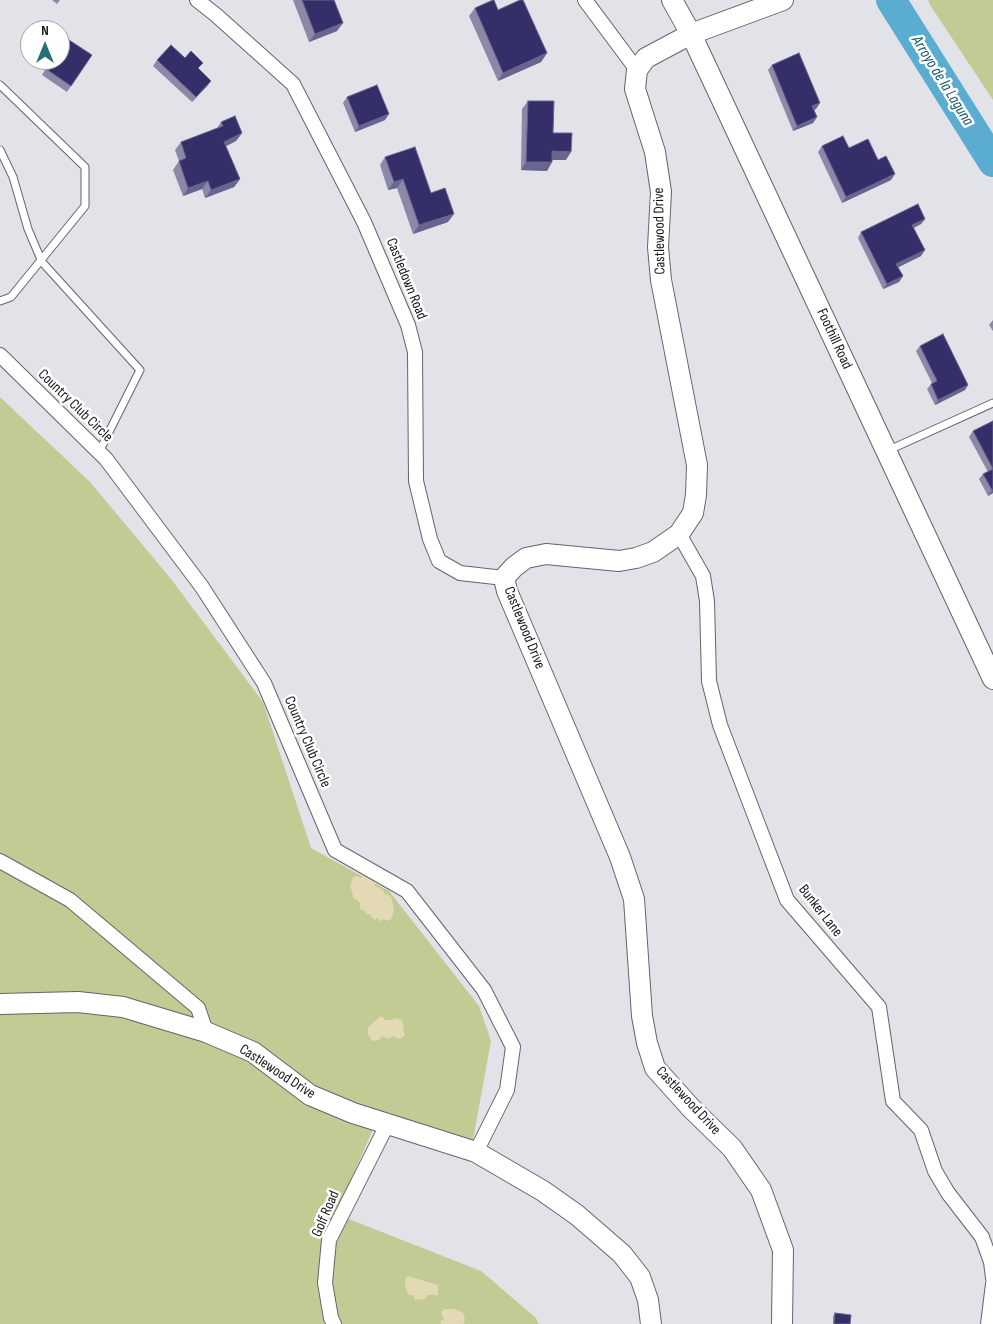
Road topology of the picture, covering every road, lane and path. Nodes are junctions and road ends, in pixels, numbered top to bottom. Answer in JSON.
{"nodes":[{"id":1,"x":197,"y":0,"type":"edge"},
{"id":2,"x":585,"y":0,"type":"edge"},
{"id":3,"x":672,"y":0,"type":"edge"},
{"id":4,"x":782,"y":0,"type":"edge"},
{"id":5,"x":691,"y":34,"type":"junction"},
{"id":6,"x":638,"y":70,"type":"junction"},
{"id":7,"x":0,"y":85,"type":"edge"},
{"id":8,"x":0,"y":150,"type":"edge"},
{"id":9,"x":42,"y":262,"type":"junction"},
{"id":10,"x":0,"y":301,"type":"edge"},
{"id":11,"x":0,"y":355,"type":"edge"},
{"id":12,"x":993,"y":403,"type":"edge"},
{"id":13,"x":886,"y":451,"type":"junction"},
{"id":14,"x":99,"y":452,"type":"junction"},
{"id":15,"x":679,"y":534,"type":"junction"},
{"id":16,"x":504,"y":578,"type":"junction"},
{"id":17,"x":993,"y":680,"type":"edge"},
{"id":18,"x":0,"y":861,"type":"edge"},
{"id":19,"x":0,"y":1004,"type":"edge"},
{"id":20,"x":206,"y":1032,"type":"junction"},
{"id":21,"x":386,"y":1120,"type":"junction"},
{"id":22,"x":476,"y":1152,"type":"junction"},
{"id":23,"x":993,"y":1278,"type":"edge"},
{"id":24,"x":993,"y":1284,"type":"edge"},
{"id":25,"x":334,"y":1324,"type":"edge"},
{"id":26,"x":651,"y":1324,"type":"edge"},
{"id":27,"x":782,"y":1324,"type":"edge"},
{"id":28,"x":988,"y":1324,"type":"edge"}],
"edges":[{"from":1,"to":16,"type":"street","name":"Castledown Road"},
{"from":2,"to":6,"type":"street"},
{"from":3,"to":5,"type":"street","name":"Foothill Road"},
{"from":4,"to":5,"type":"street"},
{"from":5,"to":6,"type":"street"},
{"from":5,"to":13,"type":"street","name":"Foothill Road"},
{"from":6,"to":15,"type":"street","name":"Castlewood Drive"},
{"from":7,"to":9,"type":"lane"},
{"from":8,"to":9,"type":"lane"},
{"from":9,"to":10,"type":"lane"},
{"from":9,"to":14,"type":"lane"},
{"from":11,"to":14,"type":"street","name":"Country Club Circle"},
{"from":12,"to":13,"type":"lane"},
{"from":13,"to":17,"type":"street","name":"Foothill Road"},
{"from":14,"to":22,"type":"street","name":"Country Club Circle"},
{"from":15,"to":16,"type":"street","name":"Castlewood Drive"},
{"from":15,"to":23,"type":"street","name":"Bunker Lane"},
{"from":16,"to":27,"type":"street","name":"Castlewood Drive"},
{"from":18,"to":20,"type":"street"},
{"from":19,"to":20,"type":"street","name":"Castlewood Drive"},
{"from":20,"to":21,"type":"street","name":"Castlewood Drive"},
{"from":21,"to":22,"type":"street","name":"Castlewood Drive"},
{"from":21,"to":25,"type":"street","name":"Golf Road"},
{"from":22,"to":26,"type":"street","name":"Castlewood Drive"},
{"from":24,"to":28,"type":"street"}]}
